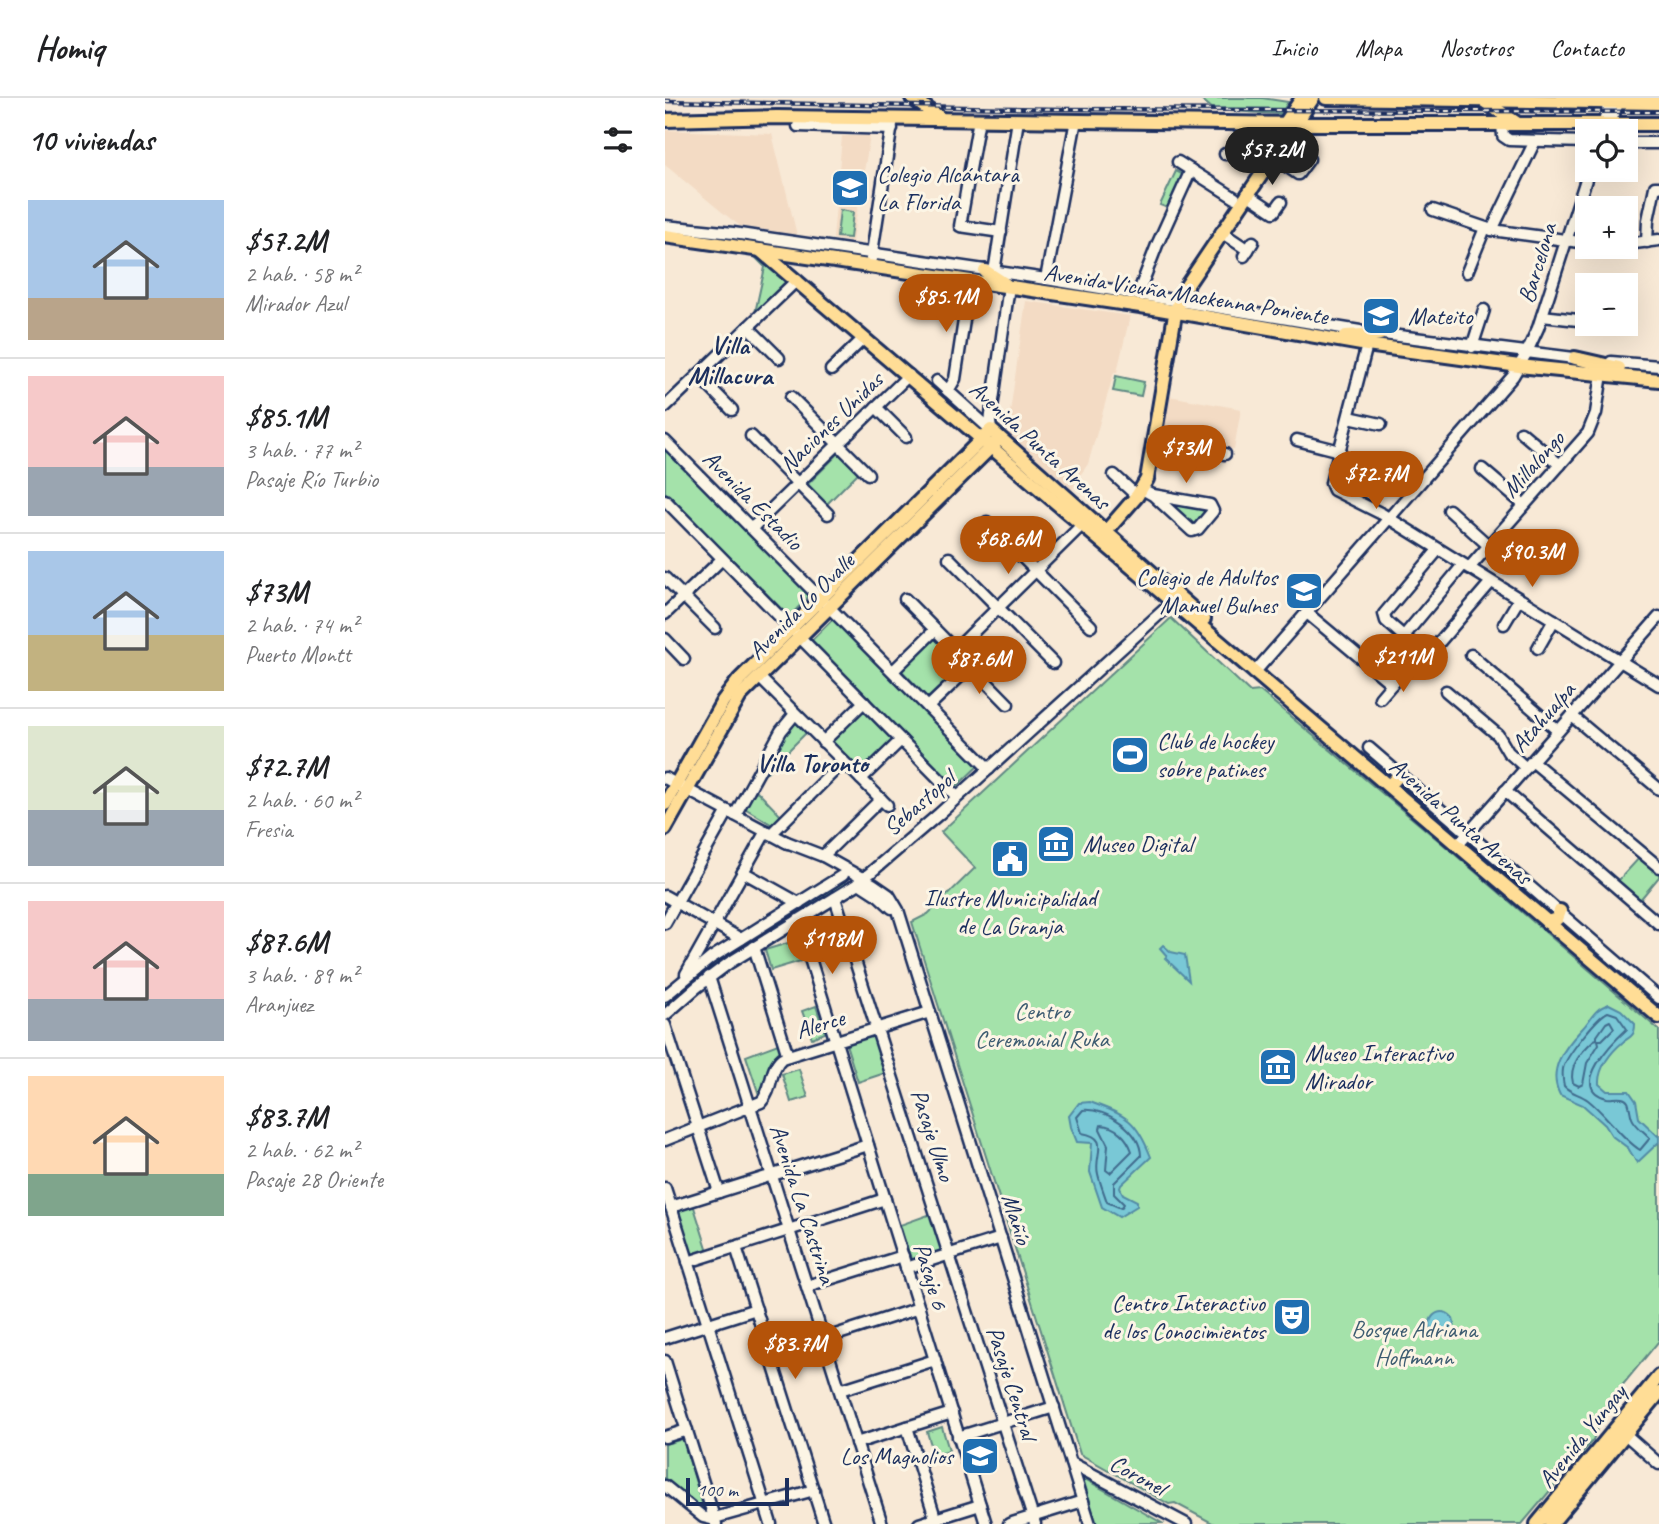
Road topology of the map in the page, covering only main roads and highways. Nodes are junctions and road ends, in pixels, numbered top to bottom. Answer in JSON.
{"nodes":[{"id":1,"x":912,"y":98,"type":"edge"},
{"id":2,"x":1302,"y":98,"type":"edge"},
{"id":3,"x":1313,"y":98,"type":"edge"},
{"id":4,"x":1327,"y":98,"type":"edge"},
{"id":5,"x":1340,"y":98,"type":"edge"},
{"id":6,"x":1415,"y":99,"type":"edge"},
{"id":7,"x":1469,"y":99,"type":"edge"},
{"id":8,"x":1582,"y":100,"type":"edge"},
{"id":9,"x":1614,"y":100,"type":"edge"},
{"id":10,"x":1484,"y":101,"type":"junction"},
{"id":11,"x":1659,"y":103,"type":"edge"},
{"id":12,"x":777,"y":117,"type":"junction"},
{"id":13,"x":943,"y":118,"type":"junction"},
{"id":14,"x":665,"y":120,"type":"edge"},
{"id":15,"x":1291,"y":123,"type":"junction"},
{"id":16,"x":1518,"y":124,"type":"junction"},
{"id":17,"x":1659,"y":124,"type":"edge"},
{"id":18,"x":1638,"y":125,"type":"edge"},
{"id":19,"x":799,"y":126,"type":"road end"},
{"id":20,"x":1575,"y":126,"type":"edge"},
{"id":21,"x":1241,"y":196,"type":"junction"},
{"id":22,"x":665,"y":236,"type":"edge"},
{"id":23,"x":760,"y":250,"type":"junction"},
{"id":24,"x":989,"y":272,"type":"road end"},
{"id":25,"x":1009,"y":286,"type":"junction"},
{"id":26,"x":1175,"y":304,"type":"junction"},
{"id":27,"x":1380,"y":334,"type":"road end"},
{"id":28,"x":1311,"y":336,"type":"junction"},
{"id":29,"x":1575,"y":358,"type":"road end"},
{"id":30,"x":1653,"y":379,"type":"edge"},
{"id":31,"x":991,"y":438,"type":"junction"},
{"id":32,"x":1103,"y":535,"type":"junction"},
{"id":33,"x":796,"y":632,"type":"junction"},
{"id":34,"x":1400,"y":774,"type":"road end"},
{"id":35,"x":676,"y":784,"type":"edge"},
{"id":36,"x":1389,"y":786,"type":"junction"},
{"id":37,"x":665,"y":804,"type":"edge"},
{"id":38,"x":665,"y":828,"type":"edge"},
{"id":39,"x":1560,"y":911,"type":"road end"},
{"id":40,"x":1548,"y":922,"type":"junction"},
{"id":41,"x":1659,"y":1017,"type":"edge"},
{"id":42,"x":1659,"y":1376,"type":"edge"},
{"id":43,"x":1659,"y":1393,"type":"edge"},
{"id":44,"x":1537,"y":1524,"type":"edge"},
{"id":45,"x":1551,"y":1524,"type":"edge"}],
"edges":[{"from":1,"to":13,"type":"main road"},
{"from":2,"to":15,"type":"main road"},
{"from":3,"to":15,"type":"main road"},
{"from":4,"to":5,"type":"main road"},
{"from":5,"to":6,"type":"main road"},
{"from":6,"to":7,"type":"main road"},
{"from":7,"to":10,"type":"main road"},
{"from":8,"to":9,"type":"main road"},
{"from":8,"to":10,"type":"main road"},
{"from":9,"to":11,"type":"main road"},
{"from":10,"to":16,"type":"main road"},
{"from":12,"to":13,"type":"main road"},
{"from":12,"to":14,"type":"main road"},
{"from":12,"to":19,"type":"main road"},
{"from":13,"to":15,"type":"main road"},
{"from":15,"to":16,"type":"main road"},
{"from":15,"to":21,"type":"main road"},
{"from":16,"to":20,"type":"main road"},
{"from":17,"to":18,"type":"main road"},
{"from":21,"to":26,"type":"main road"},
{"from":21,"to":26,"type":"main road"},
{"from":22,"to":23,"type":"main road","name":"Avenida Vicuña Mackenna Poniente"},
{"from":23,"to":25,"type":"main road","name":"Avenida Vicuña Mackenna Poniente"},
{"from":23,"to":31,"type":"main road","name":"Avenida Punta Arenas"},
{"from":24,"to":25,"type":"main road"},
{"from":25,"to":26,"type":"main road","name":"Avenida Vicuña Mackenna Poniente"},
{"from":26,"to":28,"type":"main road","name":"Avenida Vicuña Mackenna Poniente"},
{"from":26,"to":32,"type":"main road"},
{"from":27,"to":28,"type":"main road"},
{"from":28,"to":30,"type":"main road","name":"Avenida Vicuña Mackenna Poniente"},
{"from":29,"to":30,"type":"main road"},
{"from":31,"to":32,"type":"main road","name":"Avenida Punta Arenas"},
{"from":31,"to":32,"type":"main road","name":"Avenida Punta Arenas"},
{"from":31,"to":33,"type":"main road","name":"Avenida Lo Ovalle"},
{"from":32,"to":36,"type":"main road","name":"Avenida Punta Arenas"},
{"from":33,"to":35,"type":"main road","name":"Avenida Lo Ovalle"},
{"from":33,"to":35,"type":"main road","name":"Avenida Lo Ovalle"},
{"from":34,"to":36,"type":"main road"},
{"from":35,"to":37,"type":"main road","name":"Avenida Lo Ovalle"},
{"from":35,"to":38,"type":"main road","name":"Avenida Lo Ovalle"},
{"from":36,"to":40,"type":"main road","name":"Avenida Punta Arenas"},
{"from":39,"to":40,"type":"main road"},
{"from":40,"to":41,"type":"main road","name":"Avenida Punta Arenas"},
{"from":42,"to":44,"type":"main road","name":"Avenida Yungay"},
{"from":43,"to":45,"type":"main road","name":"Avenida Yungay"}]}
